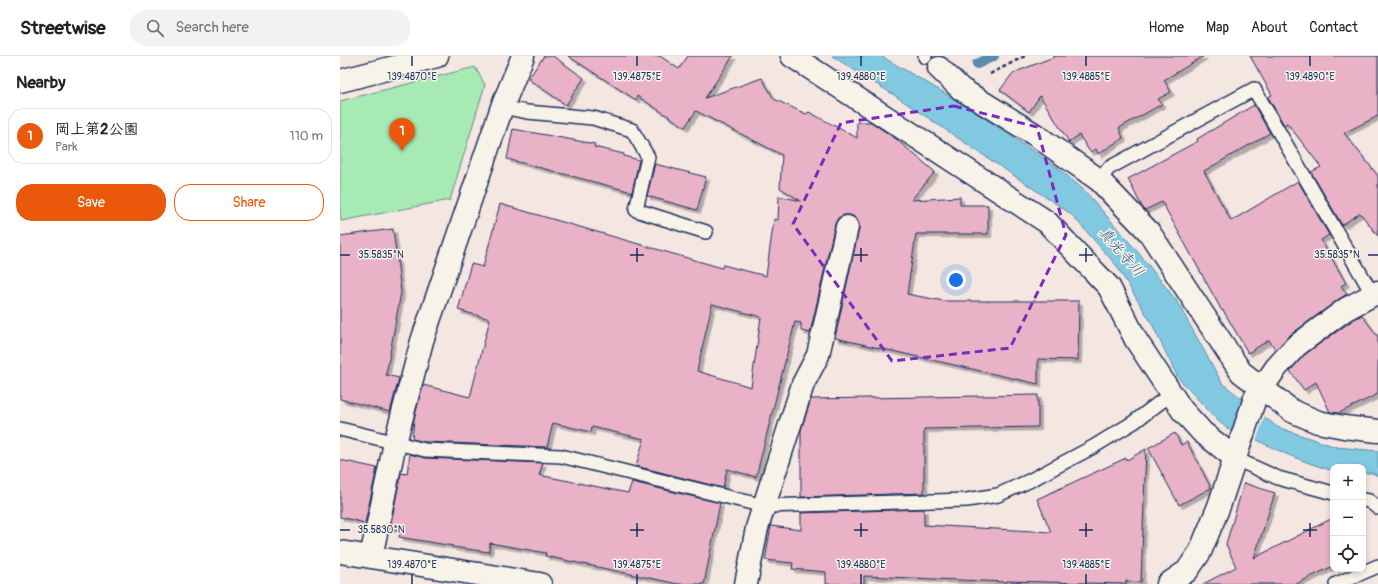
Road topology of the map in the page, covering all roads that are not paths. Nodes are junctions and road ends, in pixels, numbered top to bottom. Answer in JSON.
{"nodes":[{"id":1,"x":437,"y":56,"type":"edge"},
{"id":2,"x":523,"y":56,"type":"edge"},
{"id":3,"x":792,"y":56,"type":"edge"},
{"id":4,"x":930,"y":60,"type":"edge"},
{"id":5,"x":340,"y":81,"type":"edge"},
{"id":6,"x":502,"y":107,"type":"junction"},
{"id":7,"x":1099,"y":180,"type":"junction"},
{"id":8,"x":847,"y":227,"type":"dead end"},
{"id":9,"x":706,"y":232,"type":"dead end"},
{"id":10,"x":1376,"y":294,"type":"edge"},
{"id":11,"x":1259,"y":393,"type":"junction"},
{"id":12,"x":1171,"y":394,"type":"junction"},
{"id":13,"x":340,"y":429,"type":"edge"},
{"id":14,"x":1378,"y":432,"type":"edge"},
{"id":15,"x":395,"y":443,"type":"junction"},
{"id":16,"x":1237,"y":453,"type":"junction"},
{"id":17,"x":1330,"y":492,"type":"edge"},
{"id":18,"x":1366,"y":501,"type":"edge"},
{"id":19,"x":764,"y":506,"type":"junction"},
{"id":20,"x":1378,"y":508,"type":"edge"},
{"id":21,"x":340,"y":552,"type":"edge"},
{"id":22,"x":371,"y":557,"type":"junction"},
{"id":23,"x":1378,"y":566,"type":"edge"},
{"id":24,"x":540,"y":584,"type":"edge"},
{"id":25,"x":746,"y":584,"type":"edge"},
{"id":26,"x":1168,"y":584,"type":"edge"},
{"id":27,"x":1336,"y":584,"type":"edge"}],
"edges":[{"from":1,"to":5,"type":"street"},
{"from":2,"to":6,"type":"street"},
{"from":3,"to":12,"type":"street"},
{"from":4,"to":7,"type":"street"},
{"from":6,"to":9,"type":"lane"},
{"from":6,"to":15,"type":"street"},
{"from":7,"to":10,"type":"lane"},
{"from":7,"to":11,"type":"street"},
{"from":8,"to":19,"type":"street"},
{"from":10,"to":11,"type":"street"},
{"from":11,"to":14,"type":"street"},
{"from":11,"to":16,"type":"street"},
{"from":12,"to":16,"type":"street"},
{"from":12,"to":19,"type":"lane"},
{"from":13,"to":15,"type":"lane"},
{"from":15,"to":19,"type":"lane"},
{"from":15,"to":22,"type":"street"},
{"from":16,"to":17,"type":"lane"},
{"from":16,"to":26,"type":"street"},
{"from":18,"to":20,"type":"lane"},
{"from":19,"to":25,"type":"street"},
{"from":21,"to":22,"type":"street"},
{"from":22,"to":24,"type":"street"},
{"from":23,"to":27,"type":"lane"}]}
